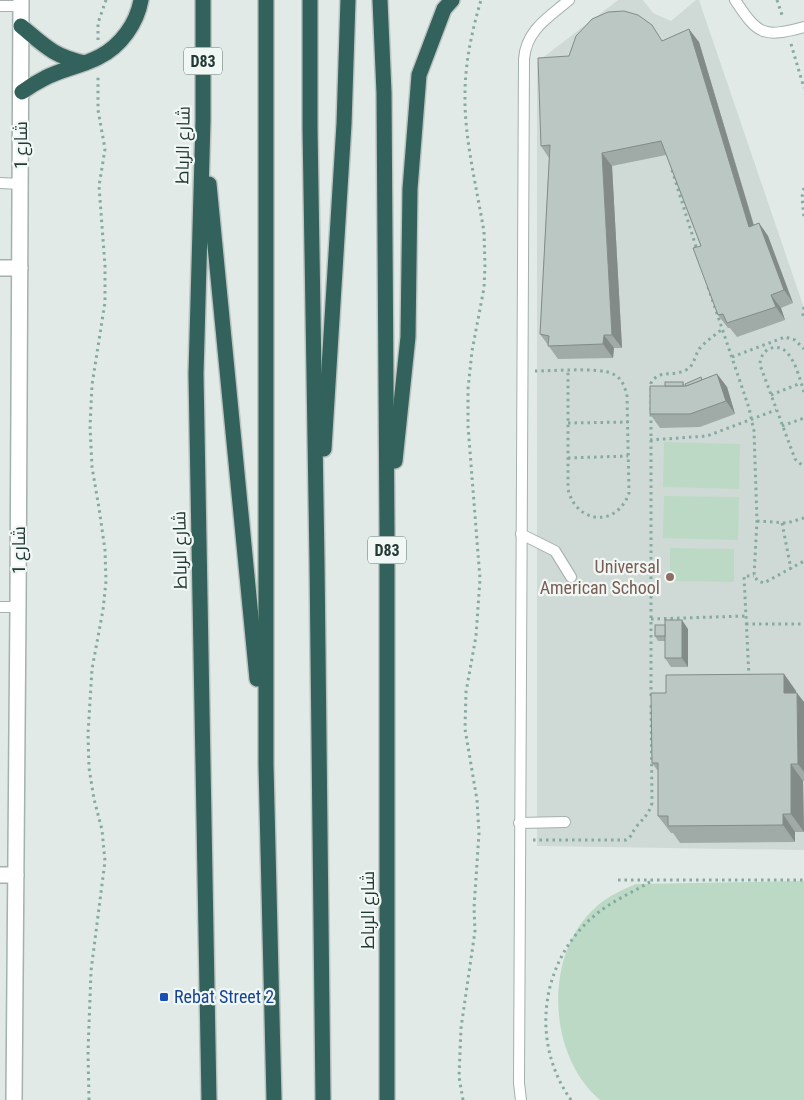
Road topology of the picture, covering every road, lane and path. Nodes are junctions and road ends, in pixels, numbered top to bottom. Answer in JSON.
{"nodes":[{"id":1,"x":106,"y":0,"type":"edge"},
{"id":2,"x":142,"y":0,"type":"edge"},
{"id":3,"x":203,"y":0,"type":"edge"},
{"id":4,"x":266,"y":0,"type":"edge"},
{"id":5,"x":310,"y":0,"type":"edge"},
{"id":6,"x":348,"y":0,"type":"edge"},
{"id":7,"x":380,"y":0,"type":"edge"},
{"id":8,"x":452,"y":0,"type":"edge"},
{"id":9,"x":481,"y":0,"type":"edge"},
{"id":10,"x":569,"y":0,"type":"edge"},
{"id":11,"x":735,"y":0,"type":"edge"},
{"id":12,"x":21,"y":3,"type":"edge"},
{"id":13,"x":0,"y":6,"type":"edge"},
{"id":14,"x":20,"y":26,"type":"junction"},
{"id":15,"x":804,"y":27,"type":"edge"},
{"id":16,"x":92,"y":60,"type":"junction"},
{"id":17,"x":22,"y":92,"type":"junction"},
{"id":18,"x":203,"y":121,"type":"junction"},
{"id":19,"x":672,"y":167,"type":"edge"},
{"id":20,"x":0,"y":183,"type":"edge"},
{"id":21,"x":21,"y":184,"type":"junction"},
{"id":22,"x":804,"y":188,"type":"edge"},
{"id":23,"x":804,"y":218,"type":"edge"},
{"id":24,"x":699,"y":258,"type":"edge"},
{"id":25,"x":0,"y":268,"type":"edge"},
{"id":26,"x":20,"y":268,"type":"junction"},
{"id":27,"x":708,"y":285,"type":"edge"},
{"id":28,"x":804,"y":307,"type":"edge"},
{"id":29,"x":804,"y":320,"type":"edge"},
{"id":30,"x":721,"y":330,"type":"junction"},
{"id":31,"x":804,"y":349,"type":"edge"},
{"id":32,"x":732,"y":358,"type":"junction"},
{"id":33,"x":522,"y":371,"type":"junction"},
{"id":34,"x":568,"y":371,"type":"junction"},
{"id":35,"x":801,"y":383,"type":"junction"},
{"id":36,"x":804,"y":392,"type":"edge"},
{"id":37,"x":771,"y":395,"type":"junction"},
{"id":38,"x":776,"y":410,"type":"junction"},
{"id":39,"x":804,"y":418,"type":"edge"},
{"id":40,"x":752,"y":420,"type":"junction"},
{"id":41,"x":628,"y":422,"type":"junction"},
{"id":42,"x":568,"y":423,"type":"junction"},
{"id":43,"x":782,"y":426,"type":"junction"},
{"id":44,"x":650,"y":440,"type":"junction"},
{"id":45,"x":628,"y":456,"type":"junction"},
{"id":46,"x":568,"y":458,"type":"junction"},
{"id":47,"x":804,"y":467,"type":"edge"},
{"id":48,"x":804,"y":518,"type":"edge"},
{"id":49,"x":757,"y":522,"type":"junction"},
{"id":50,"x":782,"y":523,"type":"junction"},
{"id":51,"x":387,"y":530,"type":"junction"},
{"id":52,"x":521,"y":534,"type":"junction"},
{"id":53,"x":317,"y":562,"type":"junction"},
{"id":54,"x":803,"y":562,"type":"edge"},
{"id":55,"x":804,"y":568,"type":"edge"},
{"id":56,"x":791,"y":569,"type":"junction"},
{"id":57,"x":754,"y":576,"type":"junction"},
{"id":58,"x":571,"y":577,"type":"dead end"},
{"id":59,"x":0,"y":607,"type":"edge"},
{"id":60,"x":18,"y":607,"type":"junction"},
{"id":61,"x":746,"y":616,"type":"junction"},
{"id":62,"x":651,"y":619,"type":"junction"},
{"id":63,"x":746,"y":624,"type":"junction"},
{"id":64,"x":804,"y":624,"type":"edge"},
{"id":65,"x":749,"y":682,"type":"edge"},
{"id":66,"x":266,"y":765,"type":"junction"},
{"id":67,"x":565,"y":822,"type":"dead end"},
{"id":68,"x":519,"y":823,"type":"junction"},
{"id":69,"x":519,"y":840,"type":"junction"},
{"id":70,"x":0,"y":875,"type":"edge"},
{"id":71,"x":16,"y":875,"type":"junction"},
{"id":72,"x":618,"y":880,"type":"dead end"},
{"id":73,"x":653,"y":880,"type":"junction"},
{"id":74,"x":804,"y":880,"type":"edge"},
{"id":75,"x":14,"y":1100,"type":"edge"},
{"id":76,"x":89,"y":1100,"type":"edge"},
{"id":77,"x":209,"y":1100,"type":"edge"},
{"id":78,"x":274,"y":1100,"type":"edge"},
{"id":79,"x":323,"y":1100,"type":"edge"},
{"id":80,"x":387,"y":1100,"type":"edge"},
{"id":81,"x":463,"y":1100,"type":"edge"},
{"id":82,"x":521,"y":1100,"type":"edge"},
{"id":83,"x":571,"y":1100,"type":"edge"}],
"edges":[{"from":1,"to":16,"type":"path"},
{"from":2,"to":16,"type":"highway"},
{"from":3,"to":18,"type":"highway","name":"شارع الرباط","number":"D83"},
{"from":4,"to":66,"type":"highway"},
{"from":5,"to":53,"type":"highway"},
{"from":6,"to":53,"type":"highway"},
{"from":7,"to":51,"type":"highway","name":"شارع الرباط","number":"D83"},
{"from":8,"to":51,"type":"highway"},
{"from":9,"to":81,"type":"path"},
{"from":10,"to":33,"type":"lane"},
{"from":11,"to":15,"type":"lane"},
{"from":12,"to":13,"type":"lane"},
{"from":12,"to":14,"type":"street","name":"شارع 1"},
{"from":14,"to":16,"type":"highway"},
{"from":14,"to":17,"type":"street","name":"شارع 1"},
{"from":16,"to":17,"type":"highway"},
{"from":16,"to":76,"type":"path"},
{"from":17,"to":21,"type":"street","name":"شارع 1"},
{"from":18,"to":66,"type":"highway"},
{"from":18,"to":77,"type":"highway","name":"شارع الرباط","number":"D83"},
{"from":19,"to":24,"type":"path"},
{"from":20,"to":21,"type":"lane"},
{"from":21,"to":26,"type":"street","name":"شارع 1"},
{"from":22,"to":23,"type":"path"},
{"from":25,"to":26,"type":"street"},
{"from":26,"to":60,"type":"street","name":"شارع 1"},
{"from":27,"to":30,"type":"path"},
{"from":28,"to":29,"type":"path"},
{"from":30,"to":32,"type":"path"},
{"from":30,"to":44,"type":"path"},
{"from":31,"to":32,"type":"path"},
{"from":32,"to":40,"type":"path"},
{"from":33,"to":34,"type":"path"},
{"from":33,"to":52,"type":"lane"},
{"from":34,"to":41,"type":"path"},
{"from":34,"to":42,"type":"path"},
{"from":35,"to":36,"type":"path"},
{"from":35,"to":37,"type":"path"},
{"from":35,"to":37,"type":"path"},
{"from":37,"to":38,"type":"path"},
{"from":38,"to":40,"type":"path"},
{"from":38,"to":43,"type":"path"},
{"from":39,"to":43,"type":"path"},
{"from":40,"to":44,"type":"path"},
{"from":40,"to":49,"type":"path"},
{"from":41,"to":42,"type":"path"},
{"from":41,"to":45,"type":"path"},
{"from":42,"to":46,"type":"path"},
{"from":43,"to":47,"type":"path"},
{"from":44,"to":62,"type":"path"},
{"from":45,"to":46,"type":"path"},
{"from":45,"to":46,"type":"path"},
{"from":48,"to":50,"type":"path"},
{"from":49,"to":50,"type":"path"},
{"from":49,"to":57,"type":"path"},
{"from":50,"to":56,"type":"path"},
{"from":51,"to":80,"type":"highway","name":"شارع الرباط","number":"D83"},
{"from":52,"to":58,"type":"lane"},
{"from":52,"to":68,"type":"lane"},
{"from":53,"to":79,"type":"highway"},
{"from":54,"to":55,"type":"path"},
{"from":54,"to":56,"type":"path"},
{"from":56,"to":57,"type":"path"},
{"from":57,"to":61,"type":"path"},
{"from":59,"to":60,"type":"lane"},
{"from":60,"to":71,"type":"street","name":"شارع 1"},
{"from":61,"to":62,"type":"path"},
{"from":61,"to":63,"type":"path"},
{"from":62,"to":69,"type":"path"},
{"from":63,"to":64,"type":"path"},
{"from":63,"to":65,"type":"path"},
{"from":66,"to":78,"type":"highway"},
{"from":67,"to":68,"type":"lane"},
{"from":68,"to":69,"type":"lane"},
{"from":69,"to":82,"type":"lane"},
{"from":70,"to":71,"type":"street"},
{"from":71,"to":75,"type":"street","name":"شارع 1"},
{"from":72,"to":73,"type":"path"},
{"from":73,"to":74,"type":"path"},
{"from":73,"to":83,"type":"path"}]}
